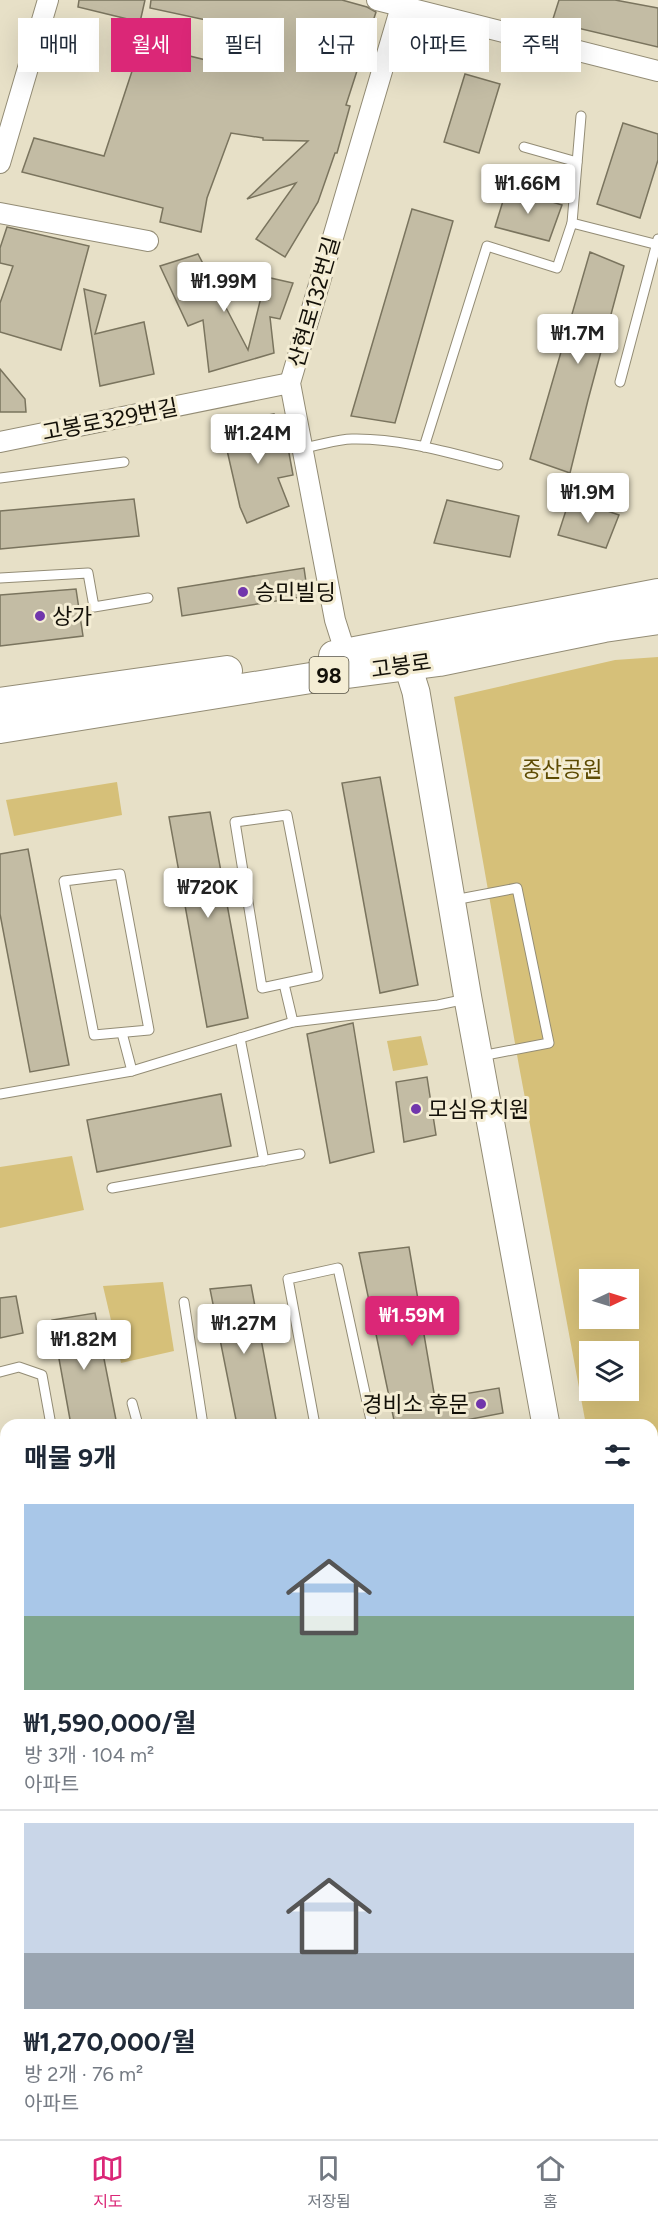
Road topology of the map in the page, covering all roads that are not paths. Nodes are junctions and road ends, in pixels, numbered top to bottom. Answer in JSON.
{"nodes":[{"id":1,"x":48,"y":0,"type":"edge"},
{"id":2,"x":377,"y":0,"type":"edge"},
{"id":3,"x":403,"y":3,"type":"edge"},
{"id":4,"x":658,"y":71,"type":"edge"},
{"id":5,"x":0,"y":104,"type":"edge"},
{"id":6,"x":581,"y":116,"type":"dead end"},
{"id":7,"x":13,"y":119,"type":"junction"},
{"id":8,"x":524,"y":147,"type":"dead end"},
{"id":9,"x":578,"y":162,"type":"junction"},
{"id":10,"x":0,"y":163,"type":"edge"},
{"id":11,"x":0,"y":213,"type":"edge"},
{"id":12,"x":572,"y":223,"type":"junction"},
{"id":13,"x":148,"y":241,"type":"dead end"},
{"id":14,"x":658,"y":243,"type":"edge"},
{"id":15,"x":620,"y":382,"type":"dead end"},
{"id":16,"x":290,"y":383,"type":"junction"},
{"id":17,"x":0,"y":442,"type":"edge"},
{"id":18,"x":424,"y":447,"type":"junction"},
{"id":19,"x":302,"y":448,"type":"junction"},
{"id":20,"x":124,"y":462,"type":"dead end"},
{"id":21,"x":498,"y":465,"type":"dead end"},
{"id":22,"x":0,"y":478,"type":"edge"},
{"id":23,"x":0,"y":578,"type":"edge"},
{"id":24,"x":658,"y":594,"type":"edge"},
{"id":25,"x":148,"y":598,"type":"dead end"},
{"id":26,"x":658,"y":620,"type":"edge"},
{"id":27,"x":404,"y":654,"type":"junction"},
{"id":28,"x":348,"y":663,"type":"junction"},
{"id":29,"x":0,"y":703,"type":"edge"},
{"id":30,"x":0,"y":728,"type":"edge"},
{"id":31,"x":452,"y":901,"type":"junction"},
{"id":32,"x":284,"y":984,"type":"junction"},
{"id":33,"x":468,"y":999,"type":"junction"},
{"id":34,"x":293,"y":1022,"type":"junction"},
{"id":35,"x":122,"y":1033,"type":"junction"},
{"id":36,"x":240,"y":1038,"type":"junction"},
{"id":37,"x":478,"y":1056,"type":"junction"},
{"id":38,"x":132,"y":1071,"type":"junction"},
{"id":39,"x":0,"y":1094,"type":"edge"},
{"id":40,"x":300,"y":1154,"type":"dead end"},
{"id":41,"x":264,"y":1161,"type":"junction"},
{"id":42,"x":112,"y":1188,"type":"dead end"},
{"id":43,"x":183,"y":1302,"type":"dead end"},
{"id":44,"x":0,"y":1372,"type":"edge"},
{"id":45,"x":132,"y":1403,"type":"dead end"},
{"id":46,"x":50,"y":1419,"type":"edge"},
{"id":47,"x":136,"y":1419,"type":"edge"},
{"id":48,"x":202,"y":1419,"type":"edge"},
{"id":49,"x":314,"y":1419,"type":"edge"},
{"id":50,"x":371,"y":1419,"type":"edge"},
{"id":51,"x":545,"y":1419,"type":"edge"}],
"edges":[{"from":1,"to":7,"type":"street"},
{"from":2,"to":3,"type":"street"},
{"from":3,"to":4,"type":"street"},
{"from":3,"to":16,"type":"street","name":"산현로132번길"},
{"from":5,"to":7,"type":"street"},
{"from":6,"to":9,"type":"lane"},
{"from":7,"to":10,"type":"street"},
{"from":8,"to":9,"type":"lane"},
{"from":9,"to":12,"type":"lane"},
{"from":11,"to":13,"type":"street"},
{"from":12,"to":14,"type":"lane"},
{"from":12,"to":18,"type":"lane"},
{"from":14,"to":15,"type":"lane"},
{"from":16,"to":17,"type":"street","name":"고봉로329번길"},
{"from":16,"to":19,"type":"street","name":"산현로132번길"},
{"from":18,"to":19,"type":"lane"},
{"from":18,"to":21,"type":"lane"},
{"from":19,"to":28,"type":"street","name":"산현로132번길"},
{"from":20,"to":22,"type":"lane"},
{"from":23,"to":25,"type":"lane"},
{"from":24,"to":27,"type":"main road","name":"고봉로","number":"98"},
{"from":26,"to":27,"type":"main road","name":"고봉로","number":"98"},
{"from":27,"to":28,"type":"main road","name":"고봉로","number":"98"},
{"from":27,"to":31,"type":"street"},
{"from":28,"to":29,"type":"main road","name":"고봉로","number":"98"},
{"from":28,"to":30,"type":"main road","name":"고봉로","number":"98"},
{"from":31,"to":33,"type":"street"},
{"from":31,"to":37,"type":"lane"},
{"from":32,"to":32,"type":"lane"},
{"from":32,"to":34,"type":"lane"},
{"from":33,"to":34,"type":"lane"},
{"from":33,"to":37,"type":"street"},
{"from":34,"to":36,"type":"lane"},
{"from":35,"to":35,"type":"lane"},
{"from":35,"to":38,"type":"lane"},
{"from":36,"to":38,"type":"lane"},
{"from":36,"to":41,"type":"lane"},
{"from":37,"to":51,"type":"street"},
{"from":38,"to":39,"type":"lane"},
{"from":40,"to":41,"type":"lane"},
{"from":41,"to":42,"type":"lane"},
{"from":43,"to":48,"type":"lane"},
{"from":44,"to":46,"type":"lane"},
{"from":45,"to":47,"type":"lane"},
{"from":49,"to":50,"type":"lane"}]}
